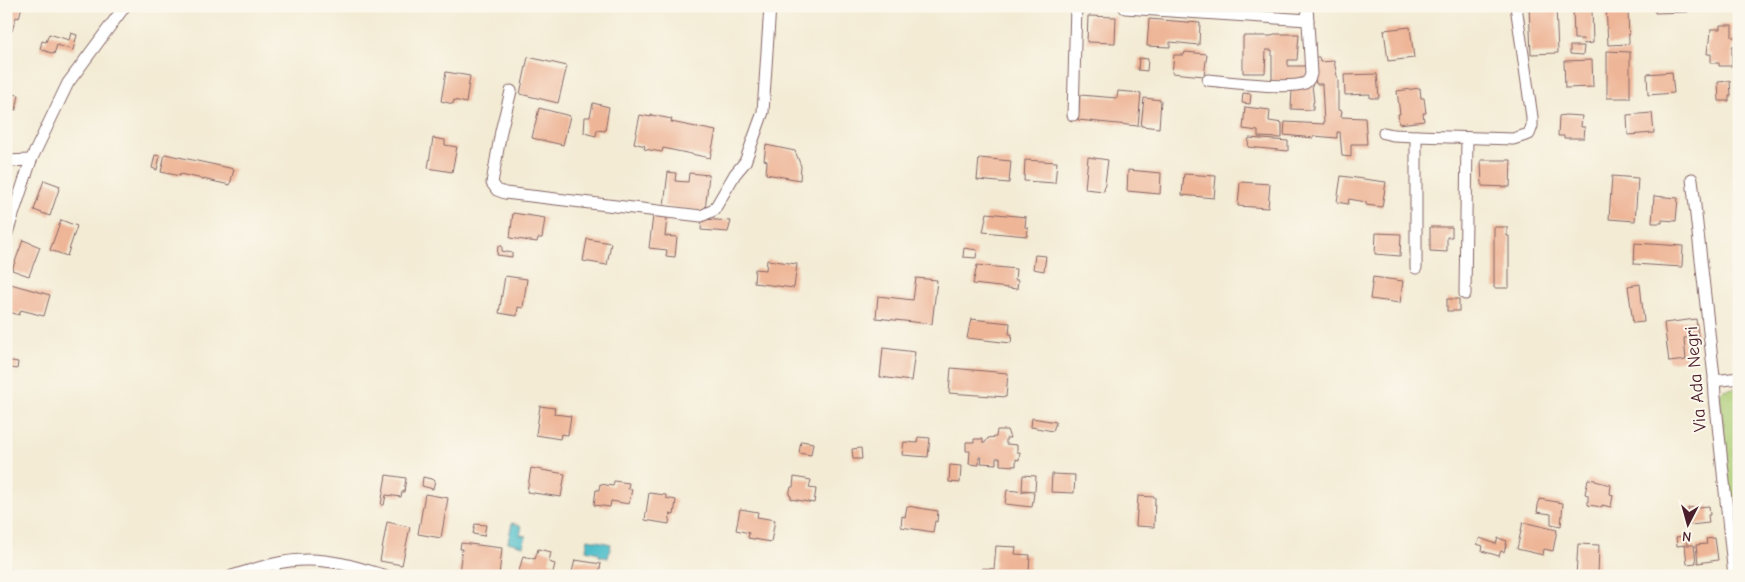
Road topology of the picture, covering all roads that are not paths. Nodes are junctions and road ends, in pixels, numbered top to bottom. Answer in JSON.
{"nodes":[{"id":1,"x":125,"y":6,"type":"edge"},
{"id":2,"x":770,"y":6,"type":"edge"},
{"id":3,"x":1076,"y":6,"type":"edge"},
{"id":4,"x":1307,"y":6,"type":"edge"},
{"id":5,"x":1516,"y":6,"type":"edge"},
{"id":6,"x":1126,"y":8,"type":"dead end"},
{"id":7,"x":1308,"y":20,"type":"junction"},
{"id":8,"x":1208,"y":80,"type":"dead end"},
{"id":9,"x":511,"y":91,"type":"dead end"},
{"id":10,"x":1073,"y":115,"type":"dead end"},
{"id":11,"x":1384,"y":133,"type":"dead end"},
{"id":12,"x":1416,"y":136,"type":"junction"},
{"id":13,"x":1467,"y":138,"type":"junction"},
{"id":14,"x":31,"y":160,"type":"junction"},
{"id":15,"x":6,"y":161,"type":"edge"},
{"id":16,"x":1692,"y":179,"type":"dead end"},
{"id":17,"x":6,"y":236,"type":"edge"},
{"id":18,"x":1416,"y":268,"type":"dead end"},
{"id":19,"x":1465,"y":294,"type":"dead end"},
{"id":20,"x":1739,"y":378,"type":"edge"},
{"id":21,"x":1714,"y":381,"type":"junction"},
{"id":22,"x":278,"y":564,"type":"junction"},
{"id":23,"x":6,"y":574,"type":"edge"},
{"id":24,"x":10,"y":576,"type":"edge"},
{"id":25,"x":232,"y":576,"type":"edge"},
{"id":26,"x":275,"y":576,"type":"edge"},
{"id":27,"x":386,"y":576,"type":"edge"},
{"id":28,"x":1734,"y":576,"type":"edge"}],
"edges":[{"from":1,"to":14,"type":"street"},
{"from":2,"to":9,"type":"street"},
{"from":3,"to":10,"type":"street"},
{"from":4,"to":7,"type":"street"},
{"from":5,"to":13,"type":"street"},
{"from":6,"to":7,"type":"street"},
{"from":7,"to":8,"type":"street"},
{"from":11,"to":12,"type":"street"},
{"from":12,"to":13,"type":"street"},
{"from":12,"to":18,"type":"street"},
{"from":13,"to":19,"type":"street"},
{"from":14,"to":15,"type":"street"},
{"from":14,"to":17,"type":"street"},
{"from":16,"to":21,"type":"street","name":"Via Ada Negri"},
{"from":20,"to":21,"type":"street"},
{"from":21,"to":28,"type":"street","name":"Via Ada Negri"},
{"from":22,"to":25,"type":"street"},
{"from":22,"to":26,"type":"lane"},
{"from":22,"to":27,"type":"street"},
{"from":23,"to":24,"type":"street"}]}
